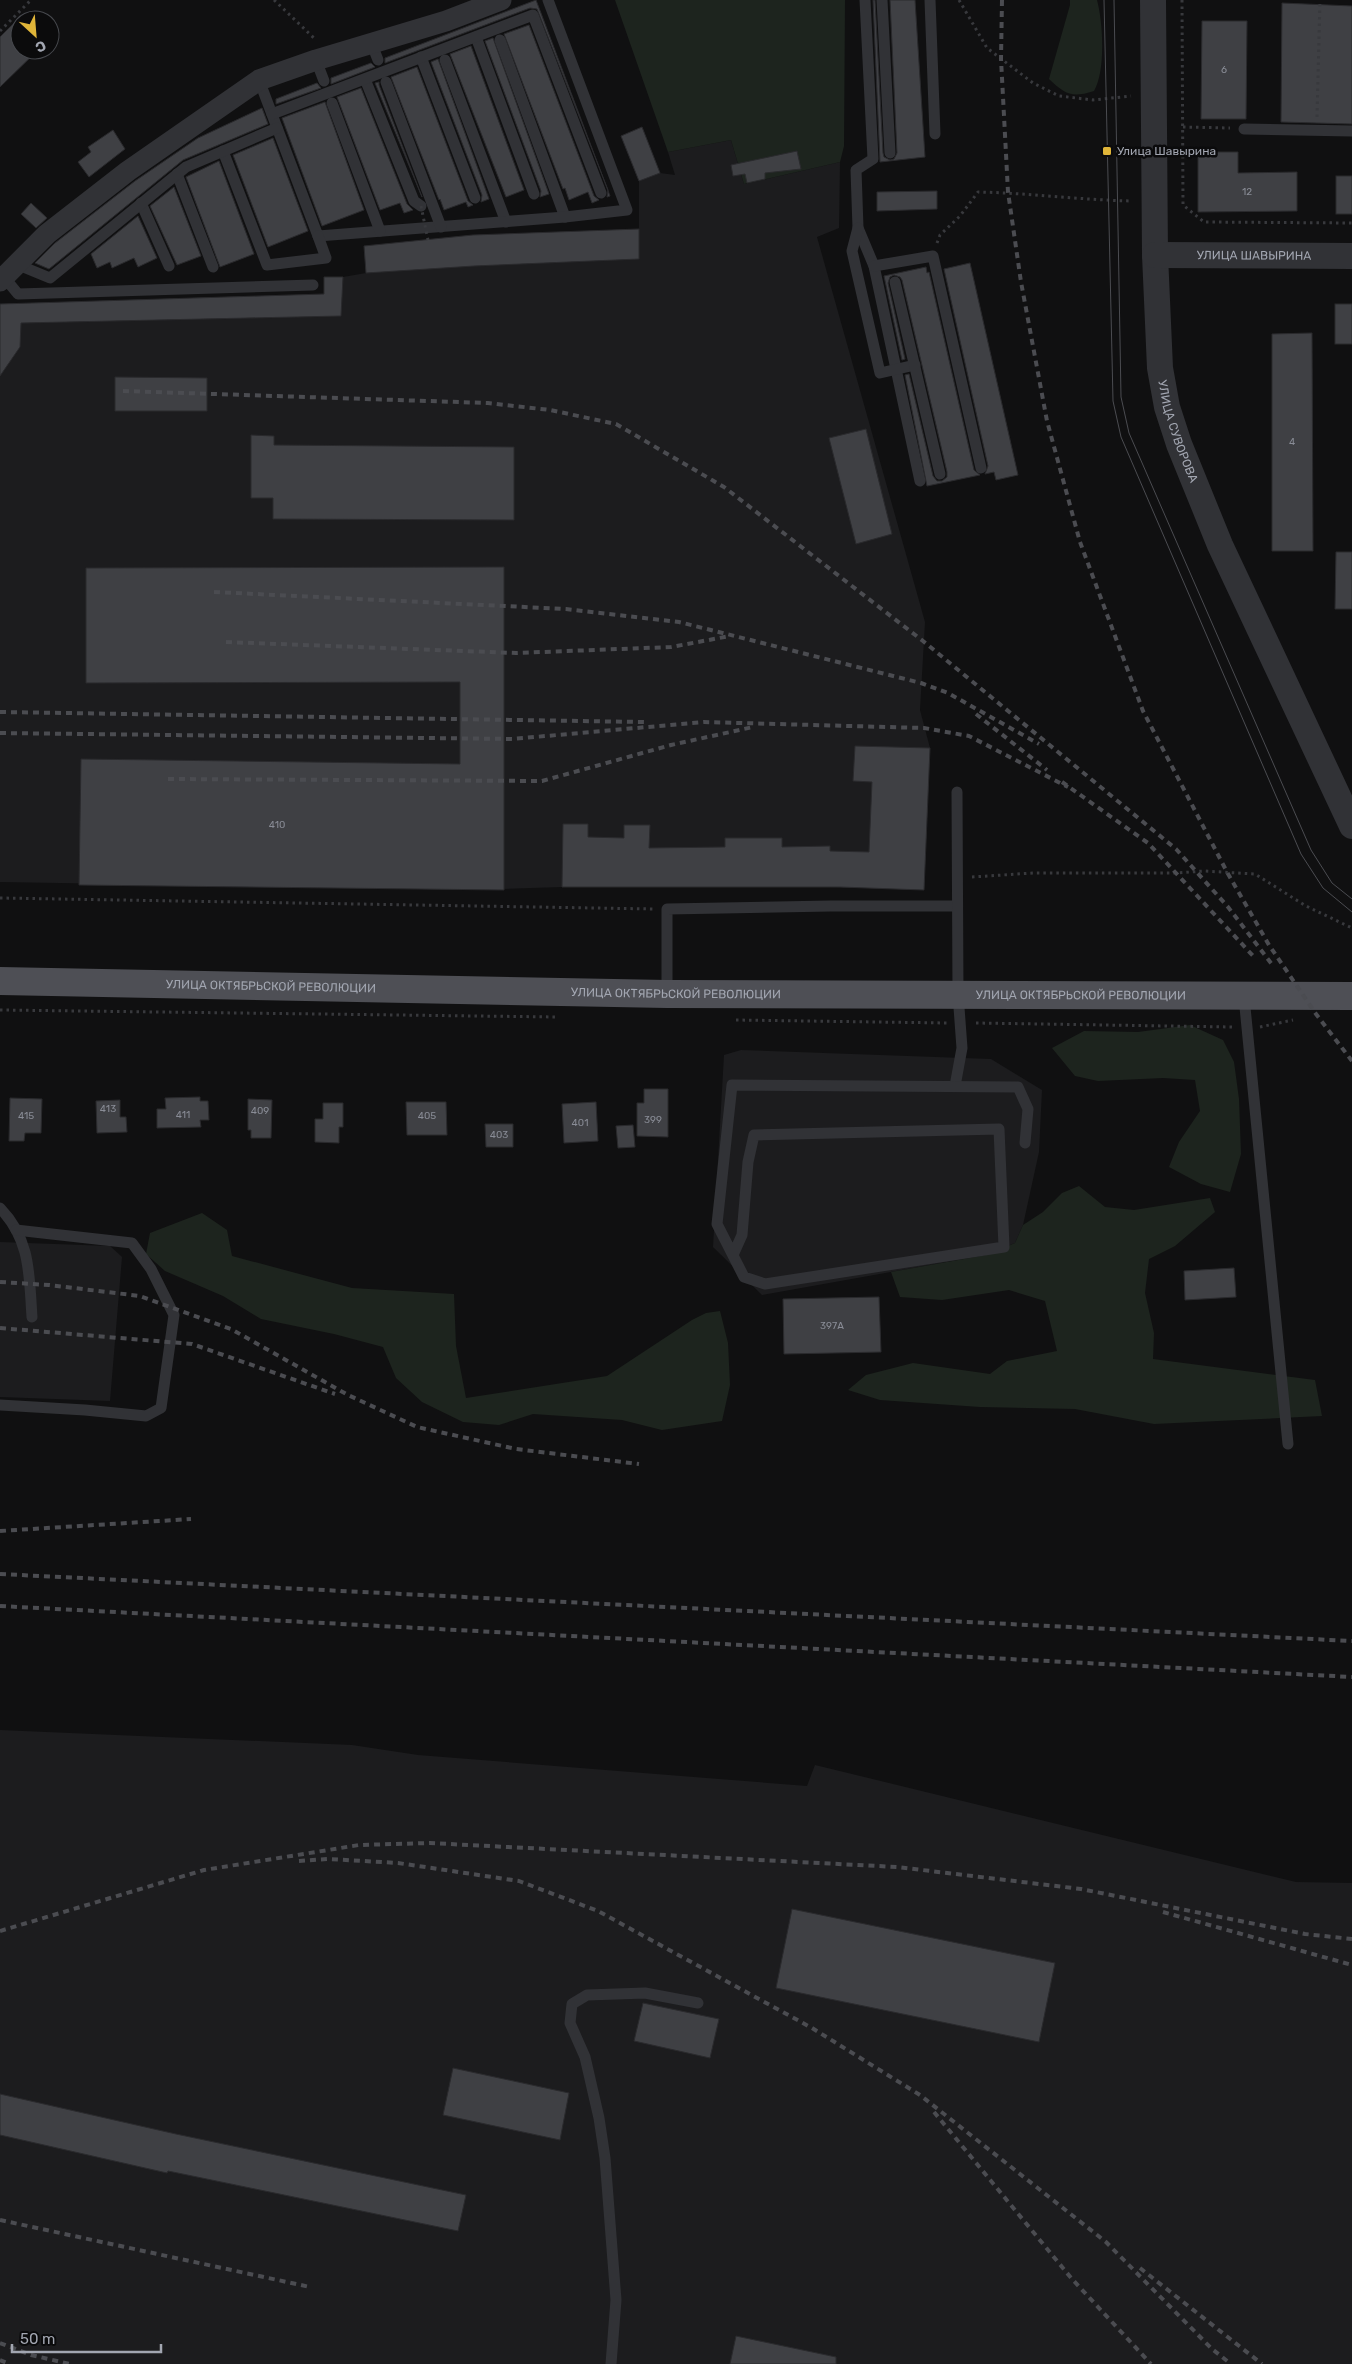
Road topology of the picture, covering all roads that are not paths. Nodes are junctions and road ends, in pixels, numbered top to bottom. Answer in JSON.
{"nodes":[{"id":1,"x":548,"y":0,"type":"edge"},
{"id":2,"x":865,"y":0,"type":"edge"},
{"id":3,"x":882,"y":0,"type":"edge"},
{"id":4,"x":930,"y":0,"type":"edge"},
{"id":5,"x":1152,"y":0,"type":"edge"},
{"id":6,"x":493,"y":7,"type":"edge"},
{"id":7,"x":476,"y":37,"type":"junction"},
{"id":8,"x":500,"y":40,"type":"dead end"},
{"id":9,"x":421,"y":57,"type":"junction"},
{"id":10,"x":324,"y":58,"type":"junction"},
{"id":11,"x":445,"y":60,"type":"dead end"},
{"id":12,"x":365,"y":79,"type":"junction"},
{"id":13,"x":259,"y":80,"type":"junction"},
{"id":14,"x":324,"y":81,"type":"dead end"},
{"id":15,"x":386,"y":82,"type":"dead end"},
{"id":16,"x":332,"y":103,"type":"dead end"},
{"id":17,"x":272,"y":114,"type":"junction"},
{"id":18,"x":277,"y":128,"type":"junction"},
{"id":19,"x":1244,"y":128,"type":"road end"},
{"id":20,"x":1352,"y":131,"type":"edge"},
{"id":21,"x":935,"y":134,"type":"dead end"},
{"id":22,"x":223,"y":151,"type":"junction"},
{"id":23,"x":890,"y":153,"type":"dead end"},
{"id":24,"x":177,"y":174,"type":"junction"},
{"id":25,"x":601,"y":193,"type":"dead end"},
{"id":26,"x":534,"y":194,"type":"dead end"},
{"id":27,"x":475,"y":198,"type":"dead end"},
{"id":28,"x":141,"y":203,"type":"junction"},
{"id":29,"x":421,"y":206,"type":"road end"},
{"id":30,"x":565,"y":217,"type":"junction"},
{"id":31,"x":506,"y":222,"type":"junction"},
{"id":32,"x":442,"y":226,"type":"junction"},
{"id":33,"x":858,"y":228,"type":"junction"},
{"id":34,"x":380,"y":231,"type":"junction"},
{"id":35,"x":318,"y":236,"type":"junction"},
{"id":36,"x":1155,"y":255,"type":"junction"},
{"id":37,"x":1352,"y":256,"type":"edge"},
{"id":38,"x":169,"y":266,"type":"dead end"},
{"id":39,"x":874,"y":266,"type":"junction"},
{"id":40,"x":213,"y":267,"type":"dead end"},
{"id":41,"x":7,"y":274,"type":"edge"},
{"id":42,"x":895,"y":282,"type":"dead end"},
{"id":43,"x":313,"y":285,"type":"dead end"},
{"id":44,"x":915,"y":365,"type":"junction"},
{"id":45,"x":981,"y":468,"type":"dead end"},
{"id":46,"x":940,"y":474,"type":"dead end"},
{"id":47,"x":920,"y":481,"type":"dead end"},
{"id":48,"x":958,"y":792,"type":"dead end"},
{"id":49,"x":1352,"y":826,"type":"edge"},
{"id":50,"x":957,"y":906,"type":"junction"},
{"id":51,"x":0,"y":981,"type":"edge"},
{"id":52,"x":667,"y":994,"type":"junction"},
{"id":53,"x":958,"y":994,"type":"junction"},
{"id":54,"x":1352,"y":996,"type":"edge"},
{"id":55,"x":1244,"y":997,"type":"junction"},
{"id":56,"x":955,"y":1086,"type":"junction"},
{"id":57,"x":1025,"y":1143,"type":"dead end"},
{"id":58,"x":0,"y":1208,"type":"edge"},
{"id":59,"x":16,"y":1230,"type":"junction"},
{"id":60,"x":733,"y":1255,"type":"junction"},
{"id":61,"x":32,"y":1317,"type":"dead end"},
{"id":62,"x":0,"y":1406,"type":"edge"},
{"id":63,"x":1288,"y":1444,"type":"dead end"},
{"id":64,"x":698,"y":2003,"type":"dead end"},
{"id":65,"x":611,"y":2364,"type":"edge"}],
"edges":[{"from":1,"to":30,"type":"lane"},
{"from":2,"to":33,"type":"lane"},
{"from":3,"to":23,"type":"lane"},
{"from":4,"to":21,"type":"lane"},
{"from":5,"to":36,"type":"street","name":"УЛИЦА СУВОРОВА"},
{"from":6,"to":10,"type":"street"},
{"from":7,"to":9,"type":"lane"},
{"from":7,"to":25,"type":"lane"},
{"from":7,"to":26,"type":"lane"},
{"from":8,"to":30,"type":"lane"},
{"from":9,"to":12,"type":"lane"},
{"from":9,"to":27,"type":"lane"},
{"from":10,"to":13,"type":"street"},
{"from":10,"to":14,"type":"lane"},
{"from":11,"to":31,"type":"lane"},
{"from":12,"to":17,"type":"lane"},
{"from":12,"to":29,"type":"lane"},
{"from":13,"to":17,"type":"lane"},
{"from":13,"to":41,"type":"street"},
{"from":15,"to":32,"type":"lane"},
{"from":16,"to":34,"type":"lane"},
{"from":17,"to":18,"type":"lane"},
{"from":18,"to":22,"type":"lane"},
{"from":18,"to":35,"type":"lane"},
{"from":19,"to":20,"type":"lane"},
{"from":22,"to":24,"type":"lane"},
{"from":22,"to":35,"type":"lane"},
{"from":24,"to":28,"type":"lane"},
{"from":24,"to":40,"type":"lane"},
{"from":28,"to":38,"type":"lane"},
{"from":28,"to":41,"type":"lane"},
{"from":30,"to":31,"type":"lane"},
{"from":31,"to":32,"type":"lane"},
{"from":32,"to":34,"type":"lane"},
{"from":33,"to":39,"type":"lane"},
{"from":33,"to":44,"type":"lane"},
{"from":34,"to":35,"type":"lane"},
{"from":36,"to":37,"type":"street","name":"УЛИЦА ШАВЫРИНА"},
{"from":36,"to":49,"type":"street","name":"УЛИЦА СУВОРОВА"},
{"from":39,"to":45,"type":"lane"},
{"from":39,"to":47,"type":"lane"},
{"from":41,"to":43,"type":"lane"},
{"from":42,"to":44,"type":"lane"},
{"from":44,"to":46,"type":"lane"},
{"from":48,"to":50,"type":"lane"},
{"from":50,"to":52,"type":"lane"},
{"from":50,"to":53,"type":"lane"},
{"from":51,"to":52,"type":"main road","name":"УЛИЦА ОКТЯБРЬСКОЙ РЕВОЛЮЦИИ"},
{"from":52,"to":53,"type":"main road","name":"УЛИЦА ОКТЯБРЬСКОЙ РЕВОЛЮЦИИ"},
{"from":53,"to":55,"type":"main road","name":"УЛИЦА ОКТЯБРЬСКОЙ РЕВОЛЮЦИИ"},
{"from":53,"to":56,"type":"lane"},
{"from":54,"to":55,"type":"main road","name":"УЛИЦА ОКТЯБРЬСКОЙ РЕВОЛЮЦИИ"},
{"from":55,"to":63,"type":"lane"},
{"from":56,"to":57,"type":"lane"},
{"from":56,"to":60,"type":"lane"},
{"from":58,"to":59,"type":"lane"},
{"from":59,"to":61,"type":"lane"},
{"from":59,"to":62,"type":"lane"},
{"from":60,"to":60,"type":"lane"},
{"from":64,"to":65,"type":"lane"}]}
